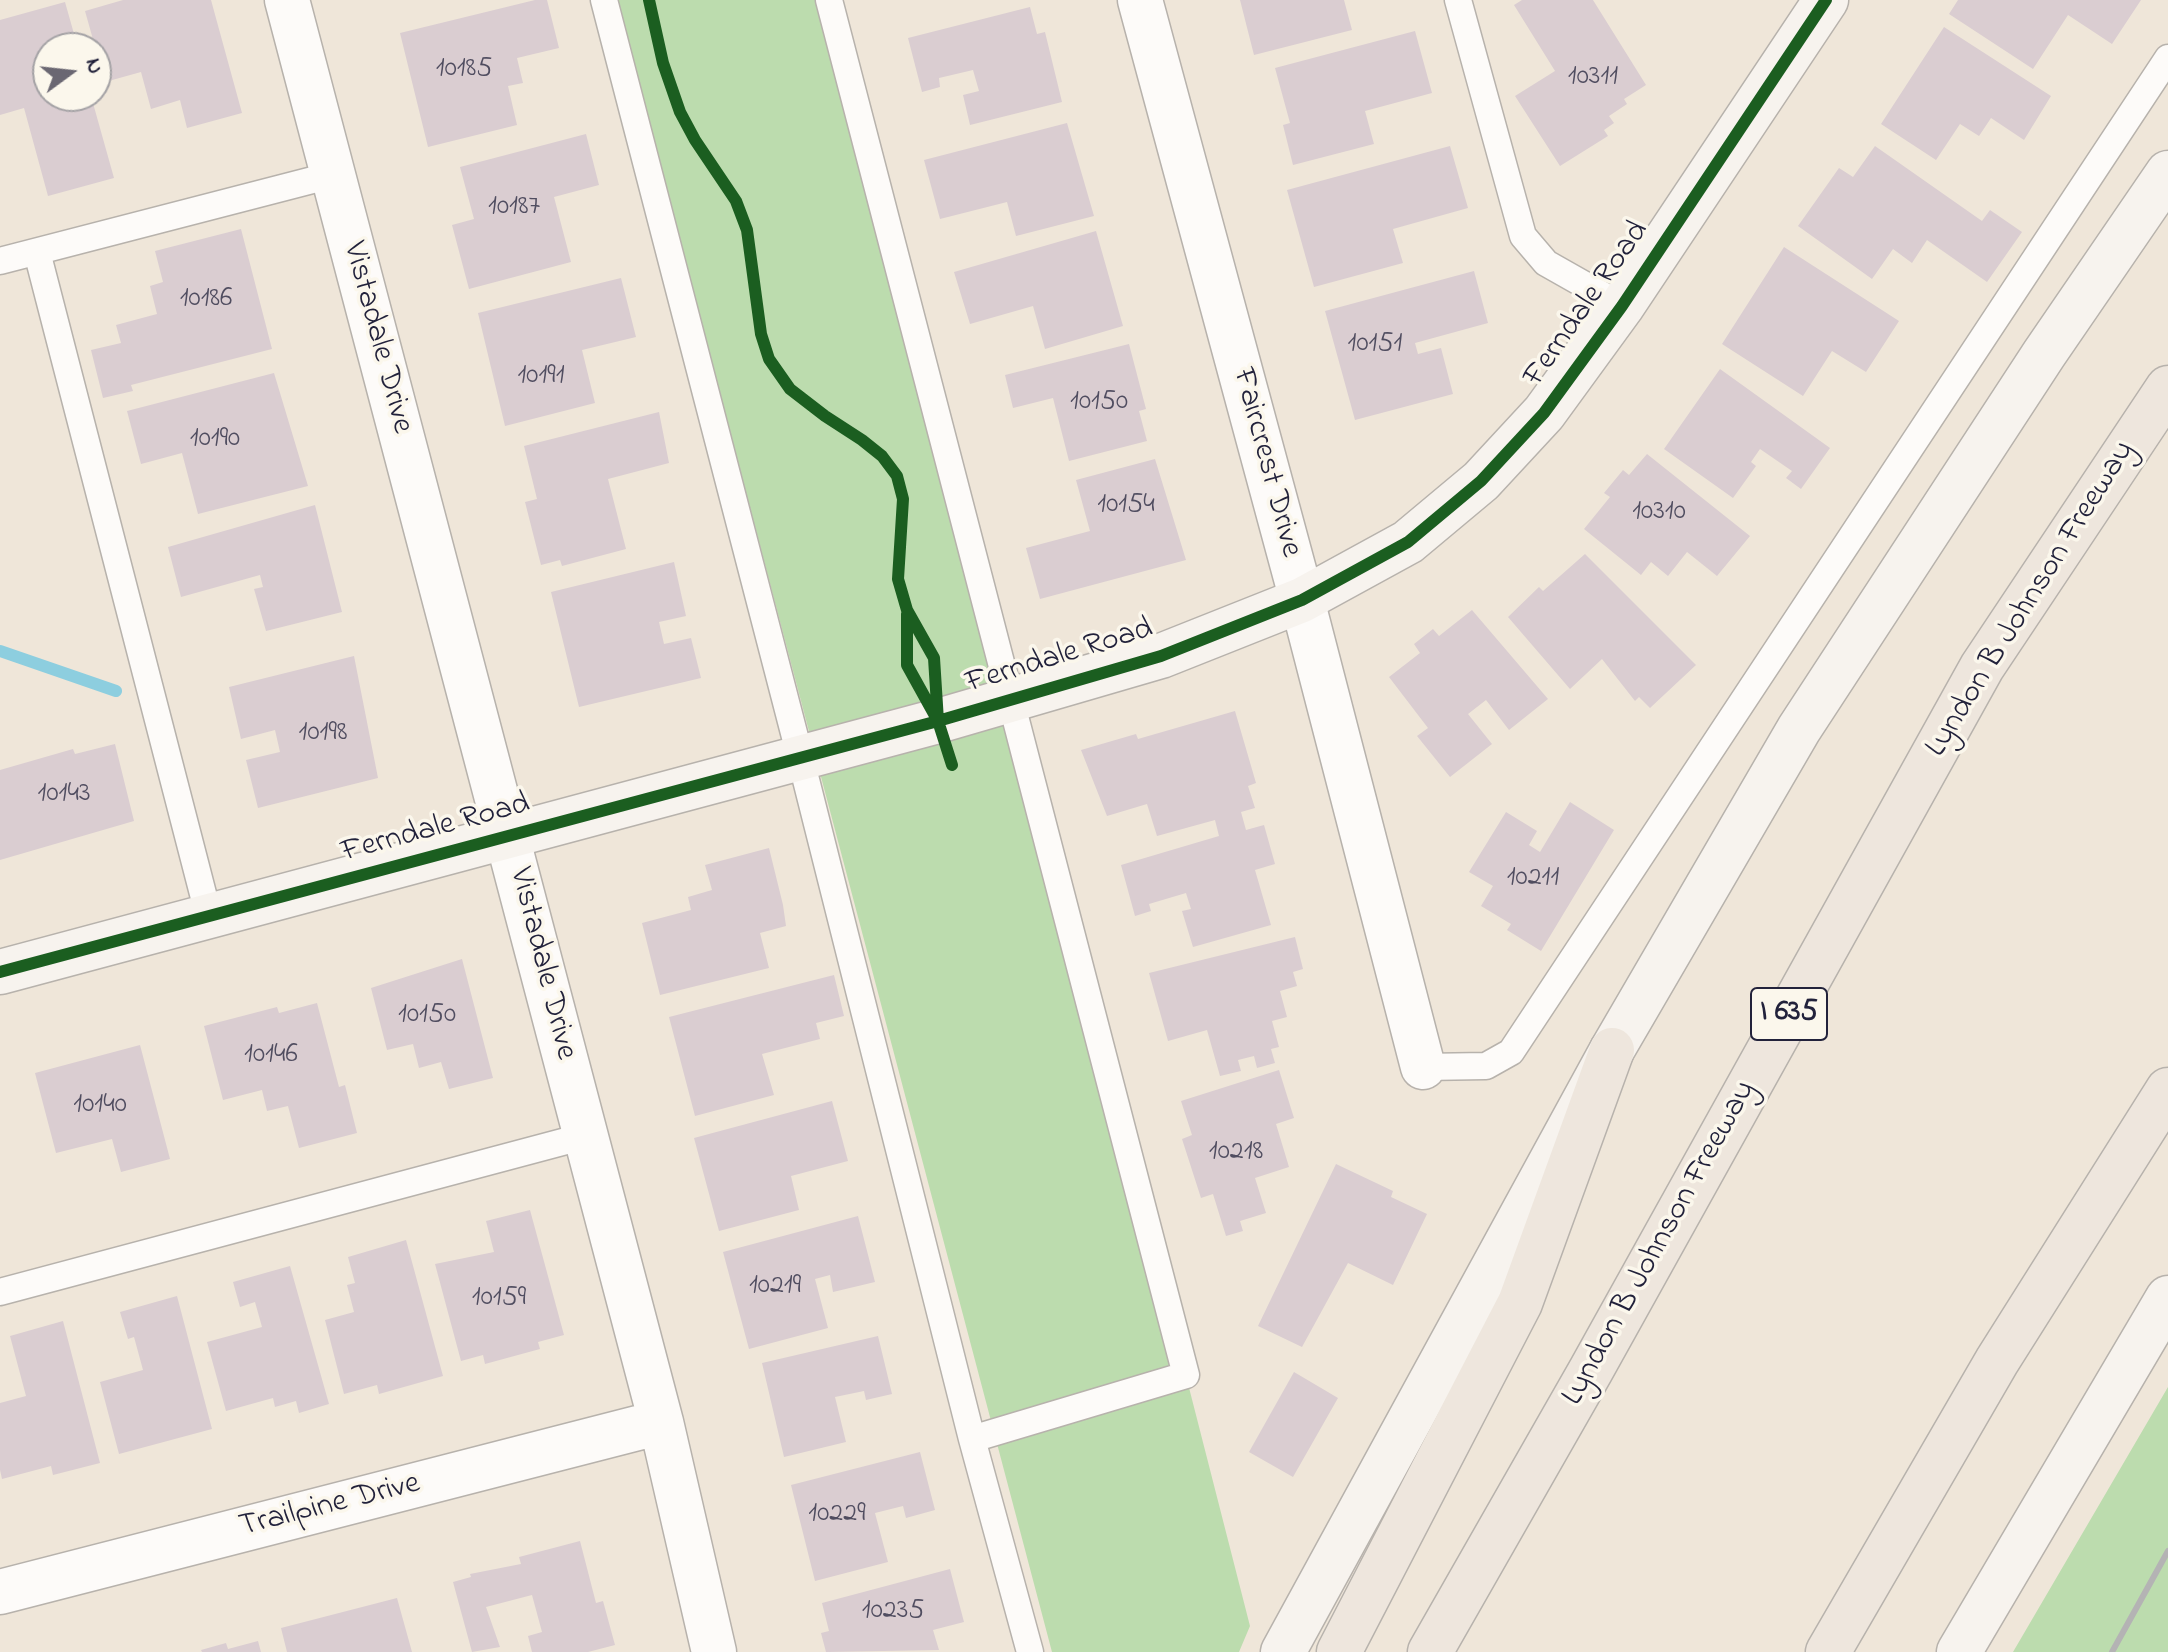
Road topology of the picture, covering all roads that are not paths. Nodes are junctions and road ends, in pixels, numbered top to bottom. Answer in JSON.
{"nodes":[{"id":1,"x":287,"y":0,"type":"edge"},
{"id":2,"x":604,"y":0,"type":"edge"},
{"id":3,"x":829,"y":0,"type":"edge"},
{"id":4,"x":1140,"y":0,"type":"edge"},
{"id":5,"x":1458,"y":0,"type":"edge"},
{"id":6,"x":1826,"y":0,"type":"edge"},
{"id":7,"x":2168,"y":58,"type":"edge"},
{"id":8,"x":2168,"y":173,"type":"edge"},
{"id":9,"x":332,"y":175,"type":"junction"},
{"id":10,"x":37,"y":252,"type":"junction"},
{"id":11,"x":0,"y":261,"type":"edge"},
{"id":12,"x":1622,"y":306,"type":"junction"},
{"id":13,"x":2168,"y":388,"type":"edge"},
{"id":14,"x":1302,"y":600,"type":"junction"},
{"id":15,"x":1010,"y":700,"type":"junction"},
{"id":16,"x":801,"y":760,"type":"junction"},
{"id":17,"x":509,"y":837,"type":"junction"},
{"id":18,"x":209,"y":917,"type":"junction"},
{"id":19,"x":0,"y":972,"type":"edge"},
{"id":20,"x":1612,"y":1050,"type":"junction"},
{"id":21,"x":1423,"y":1067,"type":"joint"},
{"id":22,"x":2168,"y":1090,"type":"edge"},
{"id":23,"x":585,"y":1136,"type":"junction"},
{"id":24,"x":0,"y":1292,"type":"edge"},
{"id":25,"x":2168,"y":1298,"type":"edge"},
{"id":26,"x":661,"y":1422,"type":"junction"},
{"id":27,"x":972,"y":1439,"type":"junction"},
{"id":28,"x":0,"y":1592,"type":"edge"},
{"id":29,"x":714,"y":1652,"type":"edge"},
{"id":30,"x":1030,"y":1652,"type":"edge"},
{"id":31,"x":1283,"y":1652,"type":"edge"},
{"id":32,"x":1339,"y":1652,"type":"edge"},
{"id":33,"x":1430,"y":1652,"type":"edge"},
{"id":34,"x":1828,"y":1652,"type":"edge"},
{"id":35,"x":1959,"y":1652,"type":"edge"}],
"edges":[{"from":1,"to":9,"type":"street","name":"Vistadale Drive"},
{"from":2,"to":16,"type":"lane"},
{"from":3,"to":15,"type":"lane"},
{"from":4,"to":14,"type":"street","name":"Faircrest Drive"},
{"from":5,"to":12,"type":"lane"},
{"from":6,"to":12,"type":"street","name":"Ferndale Road"},
{"from":7,"to":21,"type":"lane"},
{"from":8,"to":20,"type":"street"},
{"from":9,"to":10,"type":"lane"},
{"from":9,"to":17,"type":"street","name":"Vistadale Drive"},
{"from":10,"to":11,"type":"lane"},
{"from":10,"to":18,"type":"lane"},
{"from":12,"to":14,"type":"street","name":"Ferndale Road"},
{"from":13,"to":33,"type":"highway","name":"Lyndon B Johnson Freeway","number":"I 635"},
{"from":14,"to":15,"type":"street","name":"Ferndale Road"},
{"from":14,"to":21,"type":"street","name":"Faircrest Drive"},
{"from":15,"to":16,"type":"street","name":"Ferndale Road"},
{"from":15,"to":27,"type":"lane"},
{"from":16,"to":17,"type":"street","name":"Ferndale Road"},
{"from":16,"to":27,"type":"lane"},
{"from":17,"to":18,"type":"street","name":"Ferndale Road"},
{"from":17,"to":23,"type":"street","name":"Vistadale Drive"},
{"from":18,"to":19,"type":"street","name":"Ferndale Road"},
{"from":20,"to":31,"type":"street"},
{"from":20,"to":32,"type":"highway"},
{"from":22,"to":34,"type":"highway"},
{"from":23,"to":24,"type":"lane"},
{"from":23,"to":26,"type":"street","name":"Vistadale Drive"},
{"from":25,"to":35,"type":"street"},
{"from":26,"to":28,"type":"street","name":"Trailpine Drive"},
{"from":26,"to":29,"type":"street","name":"Vistadale Drive"},
{"from":27,"to":30,"type":"lane"}]}
